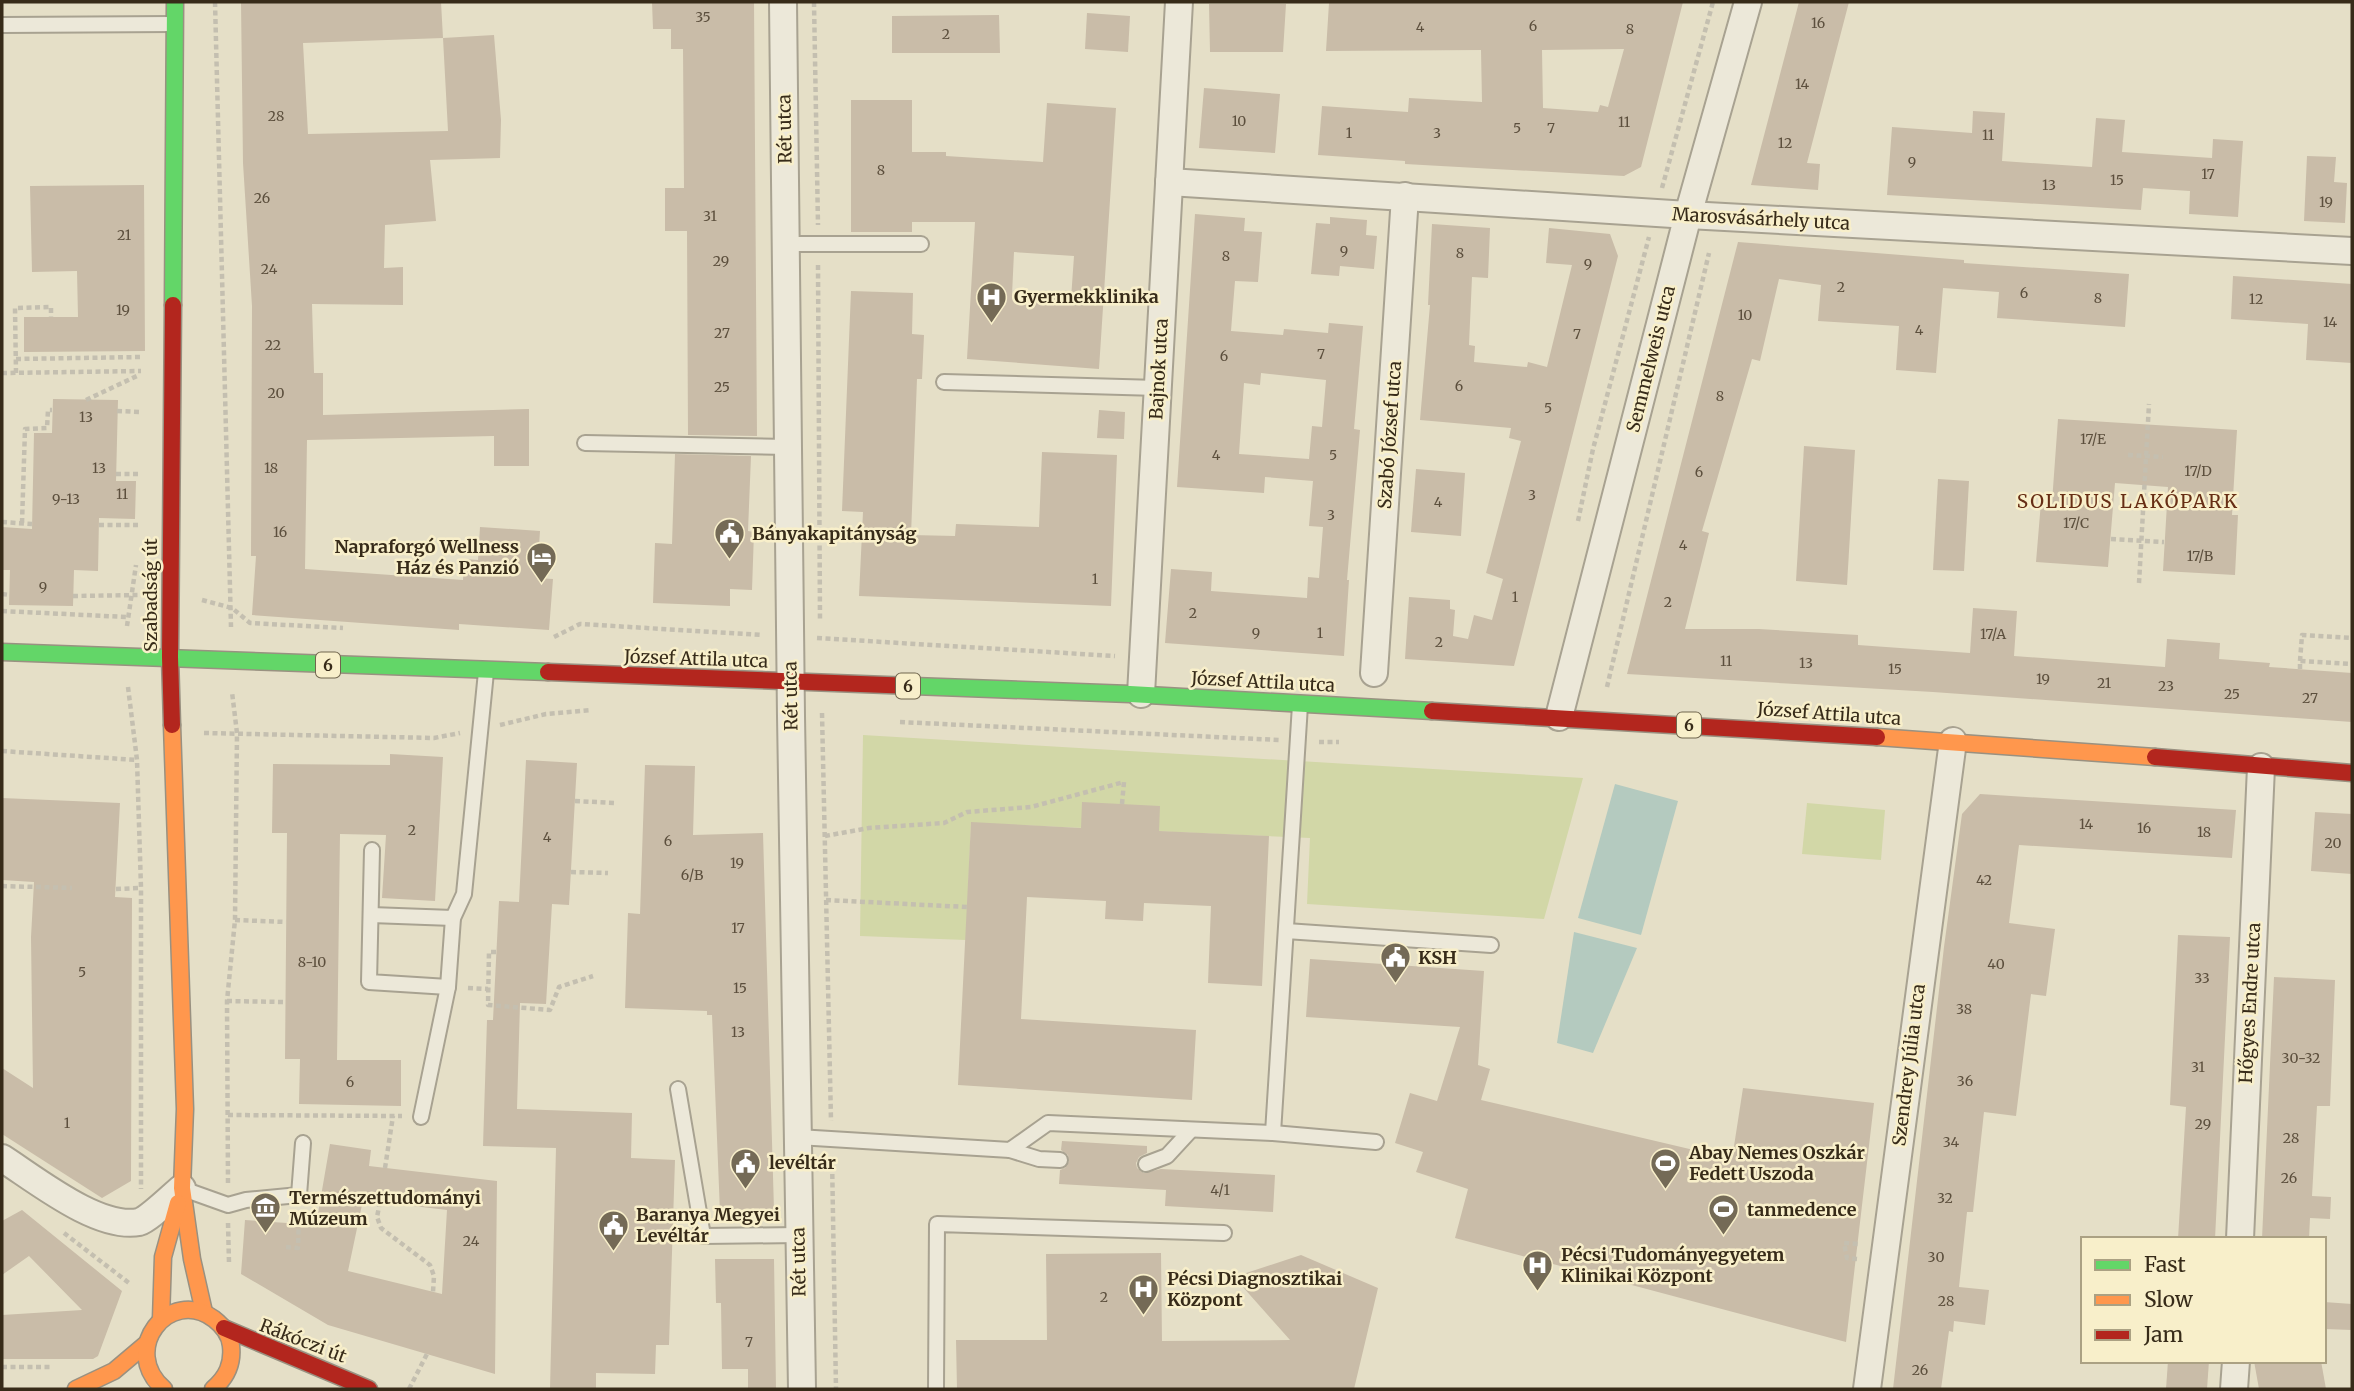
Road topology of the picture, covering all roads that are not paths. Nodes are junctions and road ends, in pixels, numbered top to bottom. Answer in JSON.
{"nodes":[{"id":1,"x":175,"y":2,"type":"edge"},
{"id":2,"x":783,"y":2,"type":"edge"},
{"id":3,"x":1179,"y":2,"type":"edge"},
{"id":4,"x":1748,"y":2,"type":"edge"},
{"id":5,"x":175,"y":24,"type":"junction"},
{"id":6,"x":2,"y":25,"type":"edge"},
{"id":7,"x":1169,"y":182,"type":"junction"},
{"id":8,"x":1405,"y":196,"type":"junction"},
{"id":9,"x":1688,"y":215,"type":"junction"},
{"id":10,"x":786,"y":244,"type":"junction"},
{"id":11,"x":921,"y":244,"type":"dead end"},
{"id":12,"x":2352,"y":251,"type":"edge"},
{"id":13,"x":944,"y":382,"type":"dead end"},
{"id":14,"x":1158,"y":388,"type":"junction"},
{"id":15,"x":585,"y":443,"type":"dead end"},
{"id":16,"x":788,"y":447,"type":"junction"},
{"id":17,"x":2,"y":652,"type":"edge"},
{"id":18,"x":170,"y":657,"type":"junction"},
{"id":19,"x":486,"y":671,"type":"junction"},
{"id":20,"x":1374,"y":673,"type":"dead end"},
{"id":21,"x":791,"y":681,"type":"junction"},
{"id":22,"x":1141,"y":694,"type":"junction"},
{"id":23,"x":1300,"y":703,"type":"junction"},
{"id":24,"x":1559,"y":717,"type":"junction"},
{"id":25,"x":1953,"y":741,"type":"junction"},
{"id":26,"x":2261,"y":767,"type":"junction"},
{"id":27,"x":2352,"y":773,"type":"edge"},
{"id":28,"x":372,"y":850,"type":"dead end"},
{"id":29,"x":371,"y":915,"type":"junction"},
{"id":30,"x":453,"y":918,"type":"junction"},
{"id":31,"x":1286,"y":931,"type":"junction"},
{"id":32,"x":1491,"y":945,"type":"dead end"},
{"id":33,"x":447,"y":987,"type":"junction"},
{"id":34,"x":678,"y":1089,"type":"dead end"},
{"id":35,"x":421,"y":1117,"type":"road end"},
{"id":36,"x":1191,"y":1130,"type":"junction"},
{"id":37,"x":1273,"y":1133,"type":"junction"},
{"id":38,"x":798,"y":1137,"type":"junction"},
{"id":39,"x":1376,"y":1142,"type":"dead end"},
{"id":40,"x":303,"y":1143,"type":"dead end"},
{"id":41,"x":1010,"y":1150,"type":"junction"},
{"id":42,"x":2,"y":1158,"type":"edge"},
{"id":43,"x":1060,"y":1160,"type":"dead end"},
{"id":44,"x":1146,"y":1164,"type":"dead end"},
{"id":45,"x":182,"y":1188,"type":"junction"},
{"id":46,"x":1224,"y":1233,"type":"dead end"},
{"id":47,"x":799,"y":1235,"type":"junction"},
{"id":48,"x":2240,"y":1237,"type":"edge"},
{"id":49,"x":204,"y":1312,"type":"junction"},
{"id":50,"x":161,"y":1319,"type":"junction"},
{"id":51,"x":224,"y":1328,"type":"junction"},
{"id":52,"x":146,"y":1344,"type":"junction"},
{"id":53,"x":2235,"y":1363,"type":"edge"},
{"id":54,"x":215,"y":1388,"type":"edge"},
{"id":55,"x":76,"y":1389,"type":"edge"},
{"id":56,"x":164,"y":1389,"type":"edge"},
{"id":57,"x":240,"y":1389,"type":"edge"},
{"id":58,"x":369,"y":1389,"type":"edge"},
{"id":59,"x":802,"y":1389,"type":"edge"},
{"id":60,"x":936,"y":1389,"type":"edge"},
{"id":61,"x":1867,"y":1389,"type":"edge"},
{"id":62,"x":2234,"y":1389,"type":"edge"}],
"edges":[{"from":1,"to":5,"type":"main road","name":"Szabadság út"},
{"from":2,"to":10,"type":"street","name":"Rét utca"},
{"from":3,"to":7,"type":"street","name":"Bajnok utca"},
{"from":4,"to":9,"type":"street","name":"Semmelweis utca"},
{"from":5,"to":6,"type":"lane"},
{"from":5,"to":18,"type":"main road","name":"Szabadság út"},
{"from":7,"to":8,"type":"street","name":"Marosvásárhely utca"},
{"from":7,"to":14,"type":"street","name":"Bajnok utca"},
{"from":8,"to":9,"type":"street","name":"Marosvásárhely utca"},
{"from":8,"to":20,"type":"street","name":"Szabó József utca"},
{"from":9,"to":12,"type":"street","name":"Marosvásárhely utca"},
{"from":9,"to":24,"type":"street","name":"Semmelweis utca"},
{"from":10,"to":11,"type":"lane"},
{"from":10,"to":16,"type":"street","name":"Rét utca"},
{"from":13,"to":14,"type":"lane"},
{"from":14,"to":22,"type":"street","name":"Bajnok utca"},
{"from":15,"to":16,"type":"lane"},
{"from":16,"to":21,"type":"street","name":"Rét utca"},
{"from":17,"to":18,"type":"main road","number":"6"},
{"from":18,"to":19,"type":"main road","name":"József Attila utca","number":"6"},
{"from":18,"to":45,"type":"main road","name":"Szabadság út"},
{"from":19,"to":21,"type":"main road","name":"József Attila utca","number":"6"},
{"from":19,"to":30,"type":"lane"},
{"from":21,"to":22,"type":"main road","name":"József Attila utca","number":"6"},
{"from":21,"to":38,"type":"street","name":"Rét utca"},
{"from":22,"to":23,"type":"main road","name":"József Attila utca","number":"6"},
{"from":23,"to":24,"type":"main road","name":"József Attila utca","number":"6"},
{"from":23,"to":31,"type":"lane"},
{"from":24,"to":25,"type":"main road","name":"József Attila utca","number":"6"},
{"from":25,"to":26,"type":"main road","name":"József Attila utca","number":"6"},
{"from":25,"to":61,"type":"street","name":"Szendrey Júlia utca"},
{"from":26,"to":27,"type":"main road","name":"József Attila utca","number":"6"},
{"from":26,"to":48,"type":"street","name":"Hőgyes Endre utca"},
{"from":28,"to":29,"type":"lane"},
{"from":29,"to":30,"type":"lane"},
{"from":29,"to":33,"type":"lane"},
{"from":30,"to":33,"type":"lane"},
{"from":31,"to":32,"type":"lane"},
{"from":31,"to":37,"type":"lane"},
{"from":33,"to":35,"type":"lane"},
{"from":34,"to":47,"type":"lane"},
{"from":36,"to":37,"type":"lane"},
{"from":36,"to":41,"type":"lane"},
{"from":36,"to":44,"type":"lane"},
{"from":37,"to":39,"type":"lane"},
{"from":38,"to":41,"type":"lane"},
{"from":38,"to":47,"type":"street","name":"Rét utca"},
{"from":40,"to":45,"type":"lane"},
{"from":41,"to":43,"type":"lane"},
{"from":42,"to":45,"type":"street"},
{"from":45,"to":49,"type":"main road","name":"Szabadság út"},
{"from":45,"to":50,"type":"main road","name":"Szabadság út"},
{"from":46,"to":60,"type":"lane"},
{"from":47,"to":59,"type":"street","name":"Rét utca"},
{"from":49,"to":50,"type":"main road"},
{"from":49,"to":51,"type":"main road","name":"Rákóczi út"},
{"from":50,"to":52,"type":"main road"},
{"from":51,"to":54,"type":"main road"},
{"from":51,"to":58,"type":"main road","name":"Rákóczi út"},
{"from":52,"to":55,"type":"main road"},
{"from":52,"to":56,"type":"main road"},
{"from":53,"to":62,"type":"street"},
{"from":54,"to":57,"type":"main road"}]}
